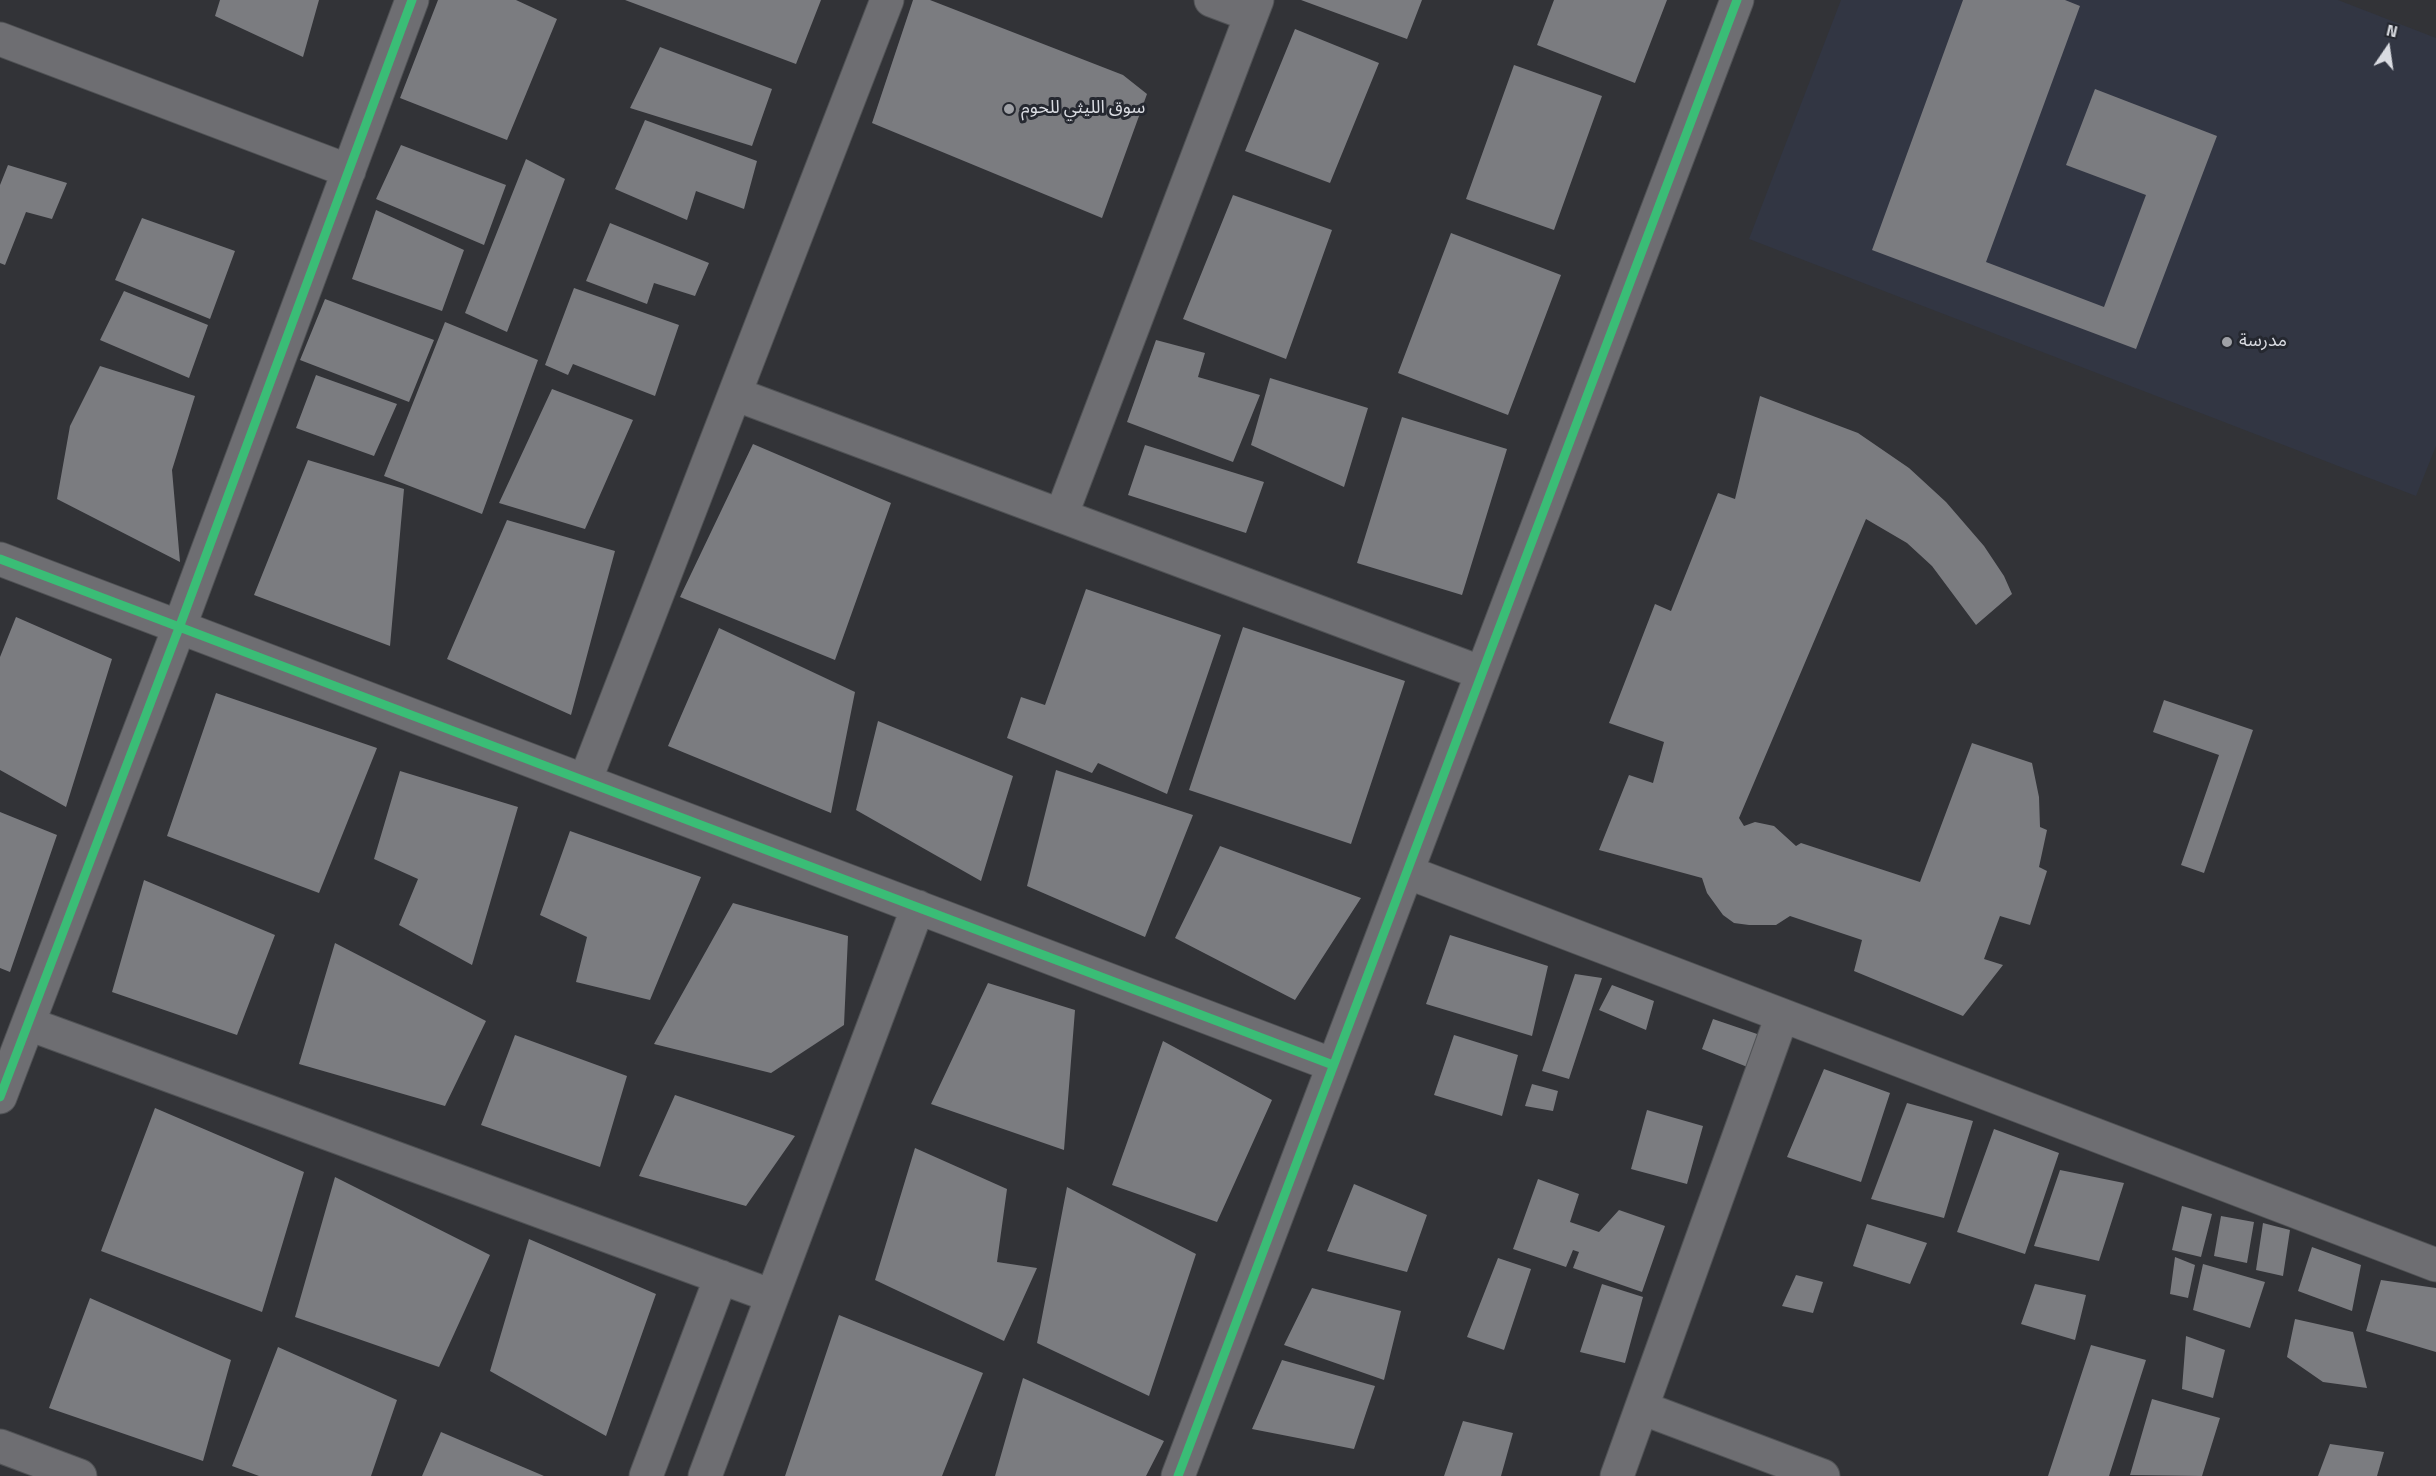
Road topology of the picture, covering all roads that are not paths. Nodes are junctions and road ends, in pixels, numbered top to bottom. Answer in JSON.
{"nodes":[{"id":1,"x":412,"y":0,"type":"edge"},
{"id":2,"x":887,"y":0,"type":"edge"},
{"id":3,"x":1211,"y":0,"type":"edge"},
{"id":4,"x":1737,"y":0,"type":"edge"},
{"id":5,"x":1254,"y":8,"type":"edge"},
{"id":6,"x":0,"y":39,"type":"edge"},
{"id":7,"x":349,"y":171,"type":"junction"},
{"id":8,"x":735,"y":394,"type":"junction"},
{"id":9,"x":1061,"y":516,"type":"junction"},
{"id":10,"x":0,"y":559,"type":"edge"},
{"id":11,"x":179,"y":628,"type":"junction"},
{"id":12,"x":1482,"y":673,"type":"junction"},
{"id":13,"x":585,"y":781,"type":"junction"},
{"id":14,"x":1407,"y":873,"type":"junction"},
{"id":15,"x":918,"y":907,"type":"junction"},
{"id":16,"x":1782,"y":1016,"type":"junction"},
{"id":17,"x":29,"y":1024,"type":"junction"},
{"id":18,"x":1333,"y":1065,"type":"junction"},
{"id":19,"x":0,"y":1097,"type":"edge"},
{"id":20,"x":2436,"y":1265,"type":"edge"},
{"id":21,"x":721,"y":1277,"type":"junction"},
{"id":22,"x":772,"y":1296,"type":"junction"},
{"id":23,"x":1642,"y":1408,"type":"junction"},
{"id":24,"x":0,"y":1446,"type":"edge"},
{"id":25,"x":80,"y":1476,"type":"edge"},
{"id":26,"x":646,"y":1476,"type":"edge"},
{"id":27,"x":705,"y":1476,"type":"edge"},
{"id":28,"x":1178,"y":1476,"type":"edge"},
{"id":29,"x":1617,"y":1476,"type":"edge"},
{"id":30,"x":1823,"y":1476,"type":"edge"}],
"edges":[{"from":1,"to":7,"type":"street"},
{"from":2,"to":8,"type":"street"},
{"from":3,"to":5,"type":"street"},
{"from":4,"to":12,"type":"street"},
{"from":5,"to":9,"type":"street"},
{"from":6,"to":7,"type":"street"},
{"from":7,"to":11,"type":"street"},
{"from":8,"to":9,"type":"street"},
{"from":8,"to":13,"type":"street"},
{"from":9,"to":12,"type":"street"},
{"from":10,"to":11,"type":"street"},
{"from":11,"to":13,"type":"street"},
{"from":11,"to":17,"type":"street"},
{"from":12,"to":14,"type":"street"},
{"from":13,"to":15,"type":"street"},
{"from":14,"to":16,"type":"street"},
{"from":14,"to":18,"type":"street"},
{"from":15,"to":18,"type":"street"},
{"from":15,"to":22,"type":"street"},
{"from":16,"to":20,"type":"street"},
{"from":16,"to":23,"type":"street"},
{"from":17,"to":19,"type":"street"},
{"from":17,"to":21,"type":"street"},
{"from":18,"to":28,"type":"street"},
{"from":21,"to":22,"type":"street"},
{"from":21,"to":26,"type":"street"},
{"from":22,"to":27,"type":"street"},
{"from":23,"to":29,"type":"street"},
{"from":23,"to":30,"type":"street"},
{"from":24,"to":25,"type":"street"}]}
